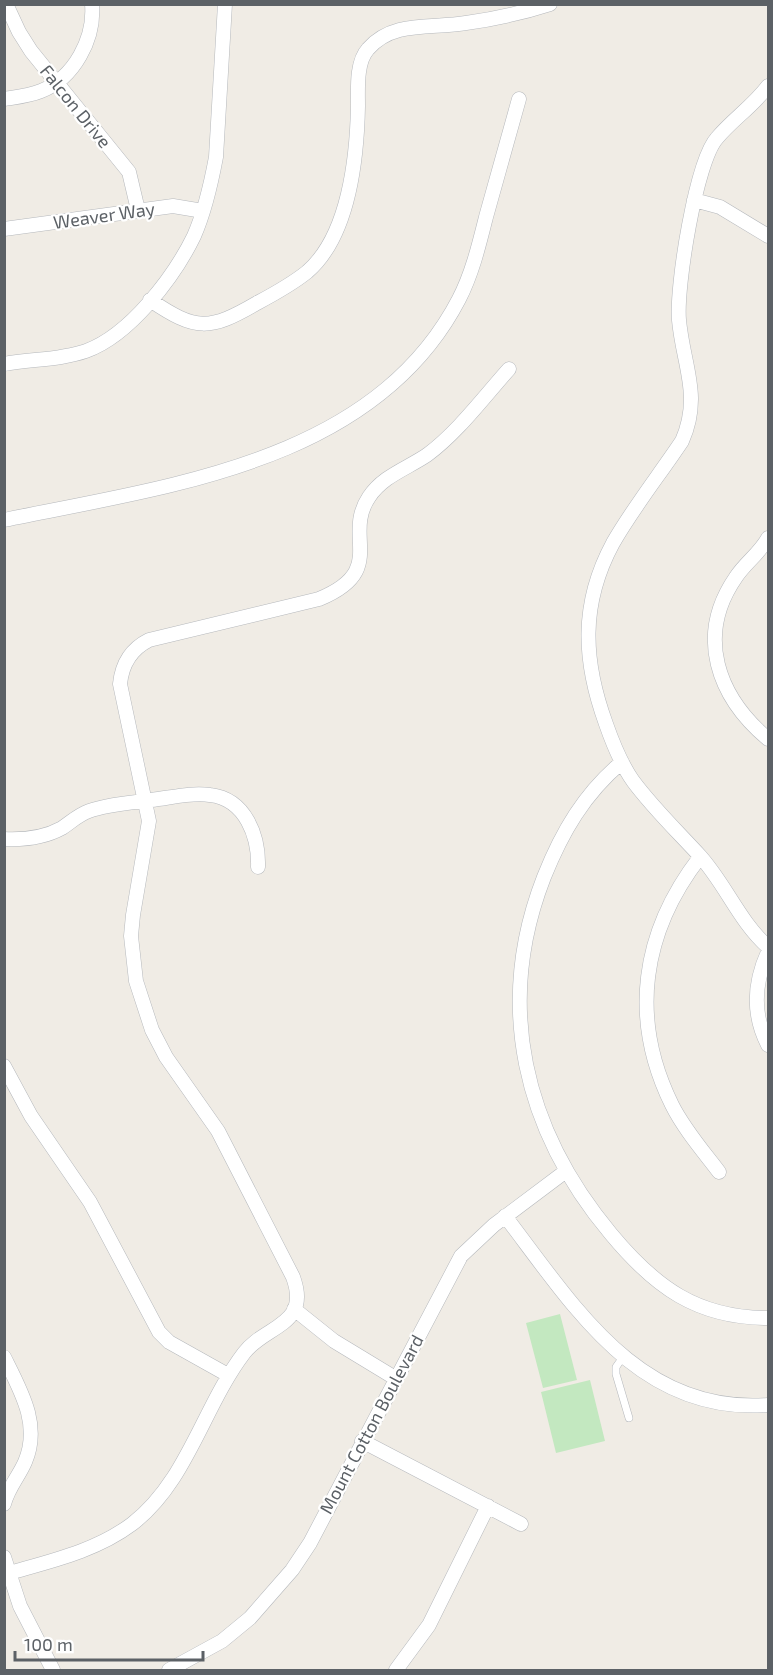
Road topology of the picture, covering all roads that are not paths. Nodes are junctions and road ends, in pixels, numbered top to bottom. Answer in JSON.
{"nodes":[{"id":1,"x":6,"y":4,"type":"edge"},
{"id":2,"x":92,"y":4,"type":"edge"},
{"id":3,"x":225,"y":4,"type":"edge"},
{"id":4,"x":550,"y":4,"type":"edge"},
{"id":5,"x":57,"y":82,"type":"junction"},
{"id":6,"x":768,"y":86,"type":"edge"},
{"id":7,"x":4,"y":99,"type":"edge"},
{"id":8,"x":519,"y":99,"type":"dead end"},
{"id":9,"x":694,"y":200,"type":"junction"},
{"id":10,"x":138,"y":210,"type":"junction"},
{"id":11,"x":203,"y":212,"type":"junction"},
{"id":12,"x":4,"y":229,"type":"edge"},
{"id":13,"x":768,"y":236,"type":"edge"},
{"id":14,"x":150,"y":300,"type":"junction"},
{"id":15,"x":4,"y":364,"type":"edge"},
{"id":16,"x":509,"y":369,"type":"dead end"},
{"id":17,"x":4,"y":520,"type":"edge"},
{"id":18,"x":768,"y":538,"type":"edge"},
{"id":19,"x":768,"y":739,"type":"edge"},
{"id":20,"x":622,"y":762,"type":"junction"},
{"id":21,"x":146,"y":801,"type":"junction"},
{"id":22,"x":4,"y":839,"type":"edge"},
{"id":23,"x":700,"y":856,"type":"junction"},
{"id":24,"x":258,"y":867,"type":"dead end"},
{"id":25,"x":768,"y":947,"type":"edge"},
{"id":26,"x":768,"y":952,"type":"edge"},
{"id":27,"x":768,"y":1045,"type":"edge"},
{"id":28,"x":4,"y":1066,"type":"edge"},
{"id":29,"x":566,"y":1171,"type":"junction"},
{"id":30,"x":719,"y":1172,"type":"dead end"},
{"id":31,"x":505,"y":1216,"type":"junction"},
{"id":32,"x":294,"y":1309,"type":"junction"},
{"id":33,"x":768,"y":1318,"type":"edge"},
{"id":34,"x":622,"y":1356,"type":"junction"},
{"id":35,"x":4,"y":1357,"type":"edge"},
{"id":36,"x":228,"y":1375,"type":"junction"},
{"id":37,"x":395,"y":1378,"type":"junction"},
{"id":38,"x":768,"y":1405,"type":"edge"},
{"id":39,"x":629,"y":1419,"type":"dead end"},
{"id":40,"x":362,"y":1441,"type":"junction"},
{"id":41,"x":4,"y":1503,"type":"edge"},
{"id":42,"x":488,"y":1506,"type":"junction"},
{"id":43,"x":521,"y":1524,"type":"dead end"},
{"id":44,"x":4,"y":1557,"type":"edge"},
{"id":45,"x":9,"y":1573,"type":"junction"},
{"id":46,"x":54,"y":1671,"type":"edge"},
{"id":47,"x":169,"y":1671,"type":"edge"},
{"id":48,"x":396,"y":1671,"type":"edge"}],
"edges":[{"from":1,"to":5,"type":"street","name":"Falcon Drive"},
{"from":2,"to":5,"type":"street"},
{"from":3,"to":11,"type":"street"},
{"from":4,"to":14,"type":"street"},
{"from":5,"to":7,"type":"street"},
{"from":5,"to":10,"type":"street","name":"Falcon Drive"},
{"from":6,"to":9,"type":"street"},
{"from":8,"to":17,"type":"street"},
{"from":9,"to":13,"type":"street"},
{"from":9,"to":20,"type":"street"},
{"from":10,"to":11,"type":"street","name":"Weaver Way"},
{"from":10,"to":12,"type":"street","name":"Weaver Way"},
{"from":11,"to":14,"type":"street"},
{"from":14,"to":15,"type":"street"},
{"from":16,"to":21,"type":"street"},
{"from":18,"to":19,"type":"street"},
{"from":20,"to":23,"type":"street"},
{"from":20,"to":29,"type":"street"},
{"from":21,"to":22,"type":"street"},
{"from":21,"to":24,"type":"street"},
{"from":21,"to":32,"type":"street"},
{"from":23,"to":25,"type":"street"},
{"from":23,"to":30,"type":"street"},
{"from":26,"to":27,"type":"street"},
{"from":28,"to":36,"type":"street"},
{"from":29,"to":31,"type":"street","name":"Mount Cotton Boulevard"},
{"from":29,"to":33,"type":"street"},
{"from":31,"to":34,"type":"street"},
{"from":31,"to":37,"type":"street","name":"Mount Cotton Boulevard"},
{"from":32,"to":36,"type":"street"},
{"from":32,"to":37,"type":"street"},
{"from":34,"to":38,"type":"street"},
{"from":34,"to":39,"type":"lane"},
{"from":35,"to":41,"type":"street"},
{"from":36,"to":45,"type":"street"},
{"from":37,"to":40,"type":"street","name":"Mount Cotton Boulevard"},
{"from":40,"to":42,"type":"street"},
{"from":40,"to":47,"type":"street","name":"Mount Cotton Boulevard"},
{"from":42,"to":43,"type":"street"},
{"from":42,"to":48,"type":"street"},
{"from":44,"to":45,"type":"street"},
{"from":45,"to":46,"type":"street"}]}
